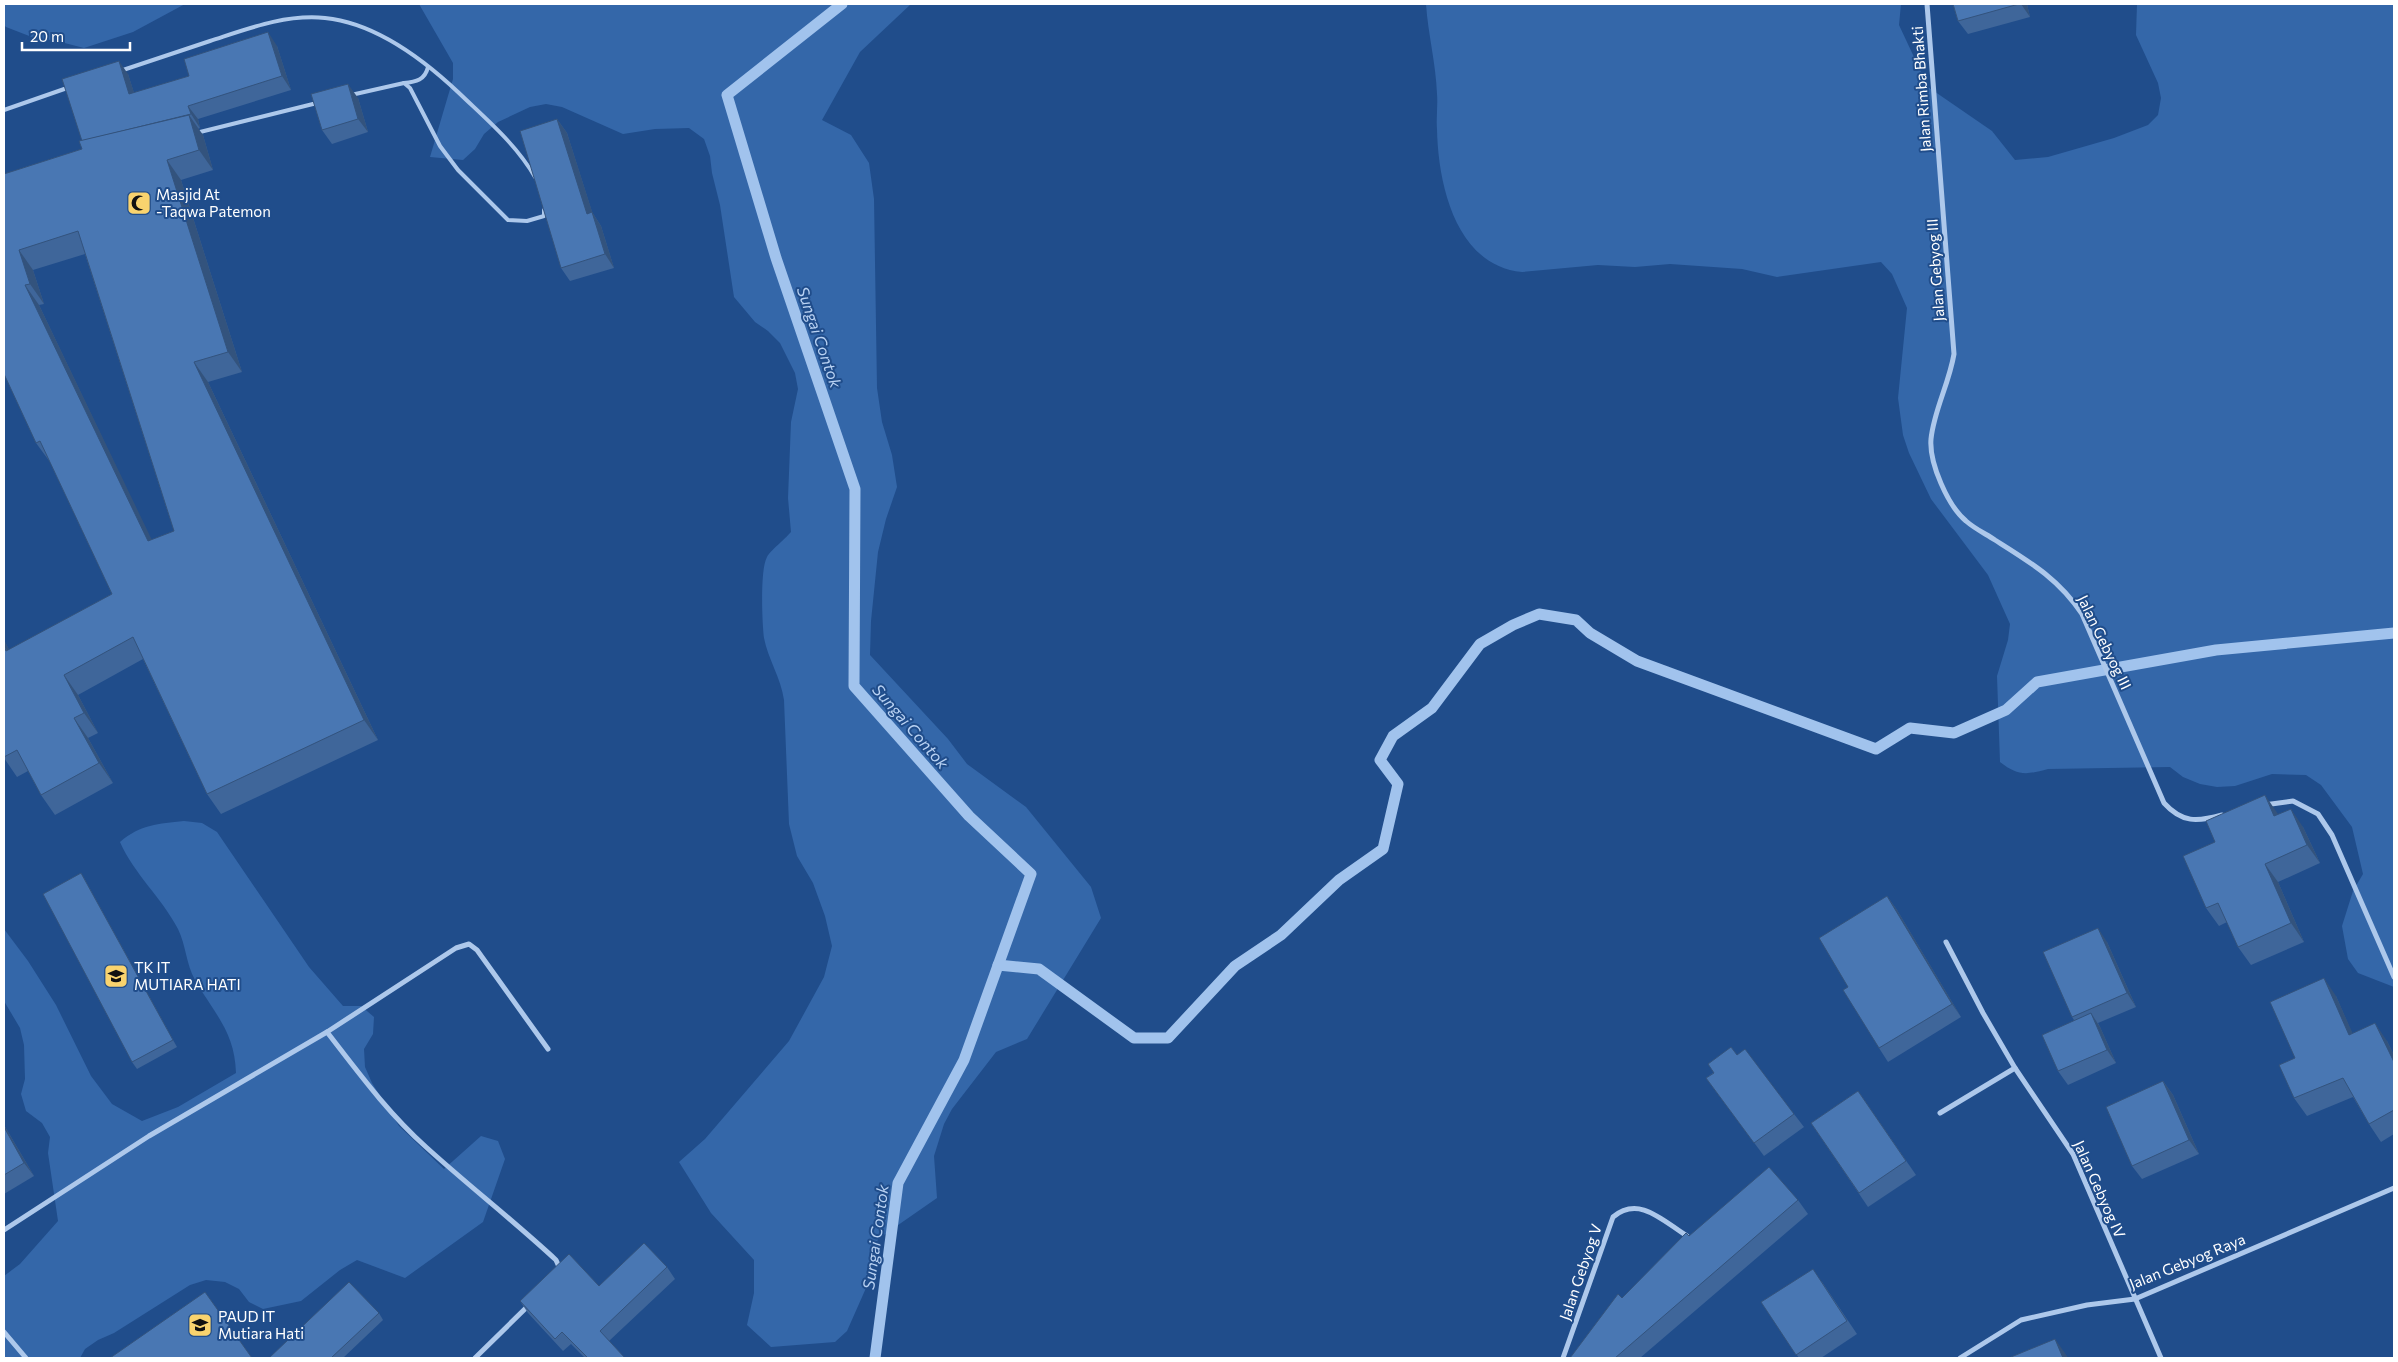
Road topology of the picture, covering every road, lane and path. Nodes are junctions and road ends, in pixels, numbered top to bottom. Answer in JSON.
{"nodes":[{"id":1,"x":1927,"y":4,"type":"edge"},
{"id":2,"x":428,"y":67,"type":"junction"},
{"id":3,"x":113,"y":73,"type":"edge"},
{"id":4,"x":404,"y":83,"type":"junction"},
{"id":5,"x":76,"y":85,"type":"edge"},
{"id":6,"x":348,"y":95,"type":"edge"},
{"id":7,"x":319,"y":102,"type":"edge"},
{"id":8,"x":4,"y":110,"type":"edge"},
{"id":9,"x":186,"y":135,"type":"edge"},
{"id":10,"x":1940,"y":173,"type":"joint"},
{"id":11,"x":538,"y":184,"type":"edge"},
{"id":12,"x":545,"y":206,"type":"edge"},
{"id":13,"x":2261,"y":806,"type":"edge"},
{"id":14,"x":2232,"y":813,"type":"edge"},
{"id":15,"x":1946,"y":942,"type":"dead end"},
{"id":16,"x":2394,"y":977,"type":"edge"},
{"id":17,"x":327,"y":1032,"type":"junction"},
{"id":18,"x":548,"y":1049,"type":"dead end"},
{"id":19,"x":2015,"y":1068,"type":"junction"},
{"id":20,"x":1940,"y":1113,"type":"dead end"},
{"id":21,"x":2394,"y":1188,"type":"edge"},
{"id":22,"x":4,"y":1230,"type":"edge"},
{"id":23,"x":1687,"y":1236,"type":"edge"},
{"id":24,"x":558,"y":1277,"type":"edge"},
{"id":25,"x":2135,"y":1298,"type":"junction"},
{"id":26,"x":534,"y":1300,"type":"edge"},
{"id":27,"x":4,"y":1332,"type":"edge"},
{"id":28,"x":26,"y":1358,"type":"edge"},
{"id":29,"x":475,"y":1358,"type":"edge"},
{"id":30,"x":1563,"y":1358,"type":"edge"},
{"id":31,"x":1960,"y":1358,"type":"edge"},
{"id":32,"x":2161,"y":1358,"type":"edge"}],
"edges":[{"from":1,"to":10,"type":"street","name":"Jalan Rimba Bhakti"},
{"from":2,"to":3,"type":"lane"},
{"from":2,"to":4,"type":"lane"},
{"from":2,"to":11,"type":"lane"},
{"from":4,"to":6,"type":"lane"},
{"from":4,"to":12,"type":"lane"},
{"from":5,"to":8,"type":"lane"},
{"from":7,"to":9,"type":"lane"},
{"from":10,"to":14,"type":"street","name":"Jalan Gebyog III"},
{"from":13,"to":16,"type":"street"},
{"from":15,"to":19,"type":"street","name":"Jalan Gebyog IV"},
{"from":17,"to":18,"type":"street"},
{"from":17,"to":22,"type":"street"},
{"from":17,"to":24,"type":"street"},
{"from":19,"to":20,"type":"street"},
{"from":19,"to":25,"type":"street","name":"Jalan Gebyog IV"},
{"from":21,"to":25,"type":"street","name":"Jalan Gebyog Raya"},
{"from":23,"to":30,"type":"street","name":"Jalan Gebyog V"},
{"from":25,"to":31,"type":"street","name":"Jalan Gebyog Raya"},
{"from":25,"to":32,"type":"street","name":"Jalan Gebyog IV"},
{"from":26,"to":29,"type":"street"},
{"from":27,"to":28,"type":"street"}]}
